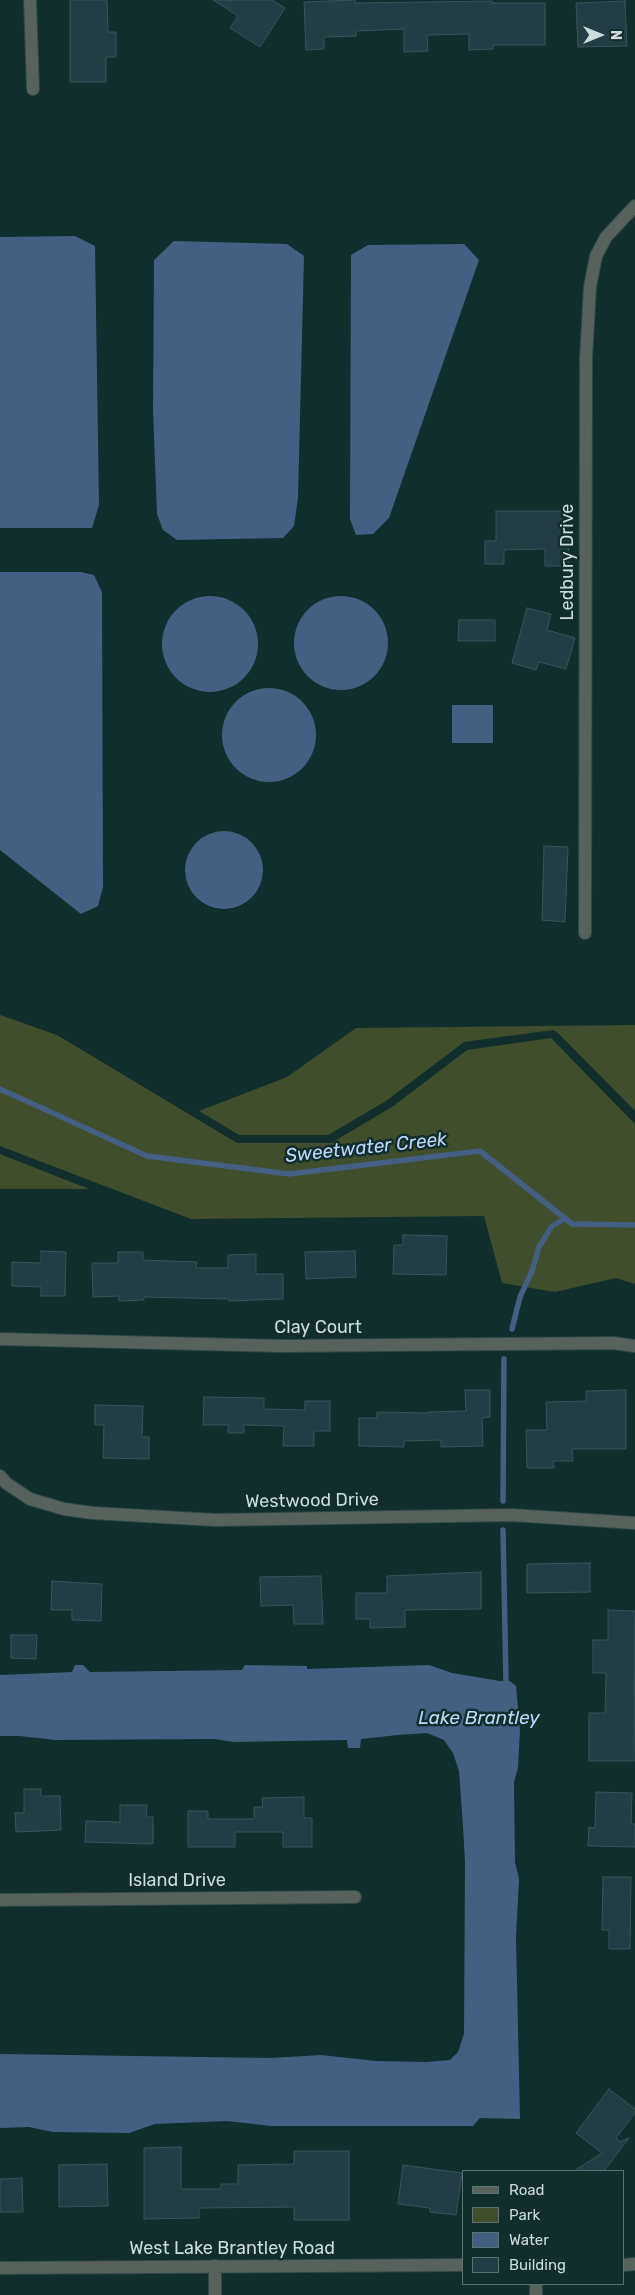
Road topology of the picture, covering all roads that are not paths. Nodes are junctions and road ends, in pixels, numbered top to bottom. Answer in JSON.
{"nodes":[{"id":1,"x":30,"y":0,"type":"edge"},
{"id":2,"x":32,"y":89,"type":"dead end"},
{"id":3,"x":635,"y":206,"type":"edge"},
{"id":4,"x":585,"y":933,"type":"dead end"},
{"id":5,"x":0,"y":1339,"type":"edge"},
{"id":6,"x":635,"y":1346,"type":"edge"},
{"id":7,"x":0,"y":1476,"type":"edge"},
{"id":8,"x":635,"y":1523,"type":"edge"},
{"id":9,"x":355,"y":1898,"type":"dead end"},
{"id":10,"x":0,"y":1900,"type":"edge"},
{"id":11,"x":462,"y":2265,"type":"edge"},
{"id":12,"x":214,"y":2266,"type":"junction"},
{"id":13,"x":0,"y":2268,"type":"edge"},
{"id":14,"x":215,"y":2295,"type":"edge"}],
"edges":[{"from":1,"to":2,"type":"street"},
{"from":3,"to":4,"type":"street","name":"Ledbury Drive"},
{"from":5,"to":6,"type":"street","name":"Clay Court"},
{"from":7,"to":8,"type":"street","name":"Westwood Drive"},
{"from":9,"to":10,"type":"street","name":"Island Drive"},
{"from":11,"to":12,"type":"street","name":"West Lake Brantley Road"},
{"from":12,"to":13,"type":"street","name":"West Lake Brantley Road"},
{"from":12,"to":14,"type":"street"}]}
